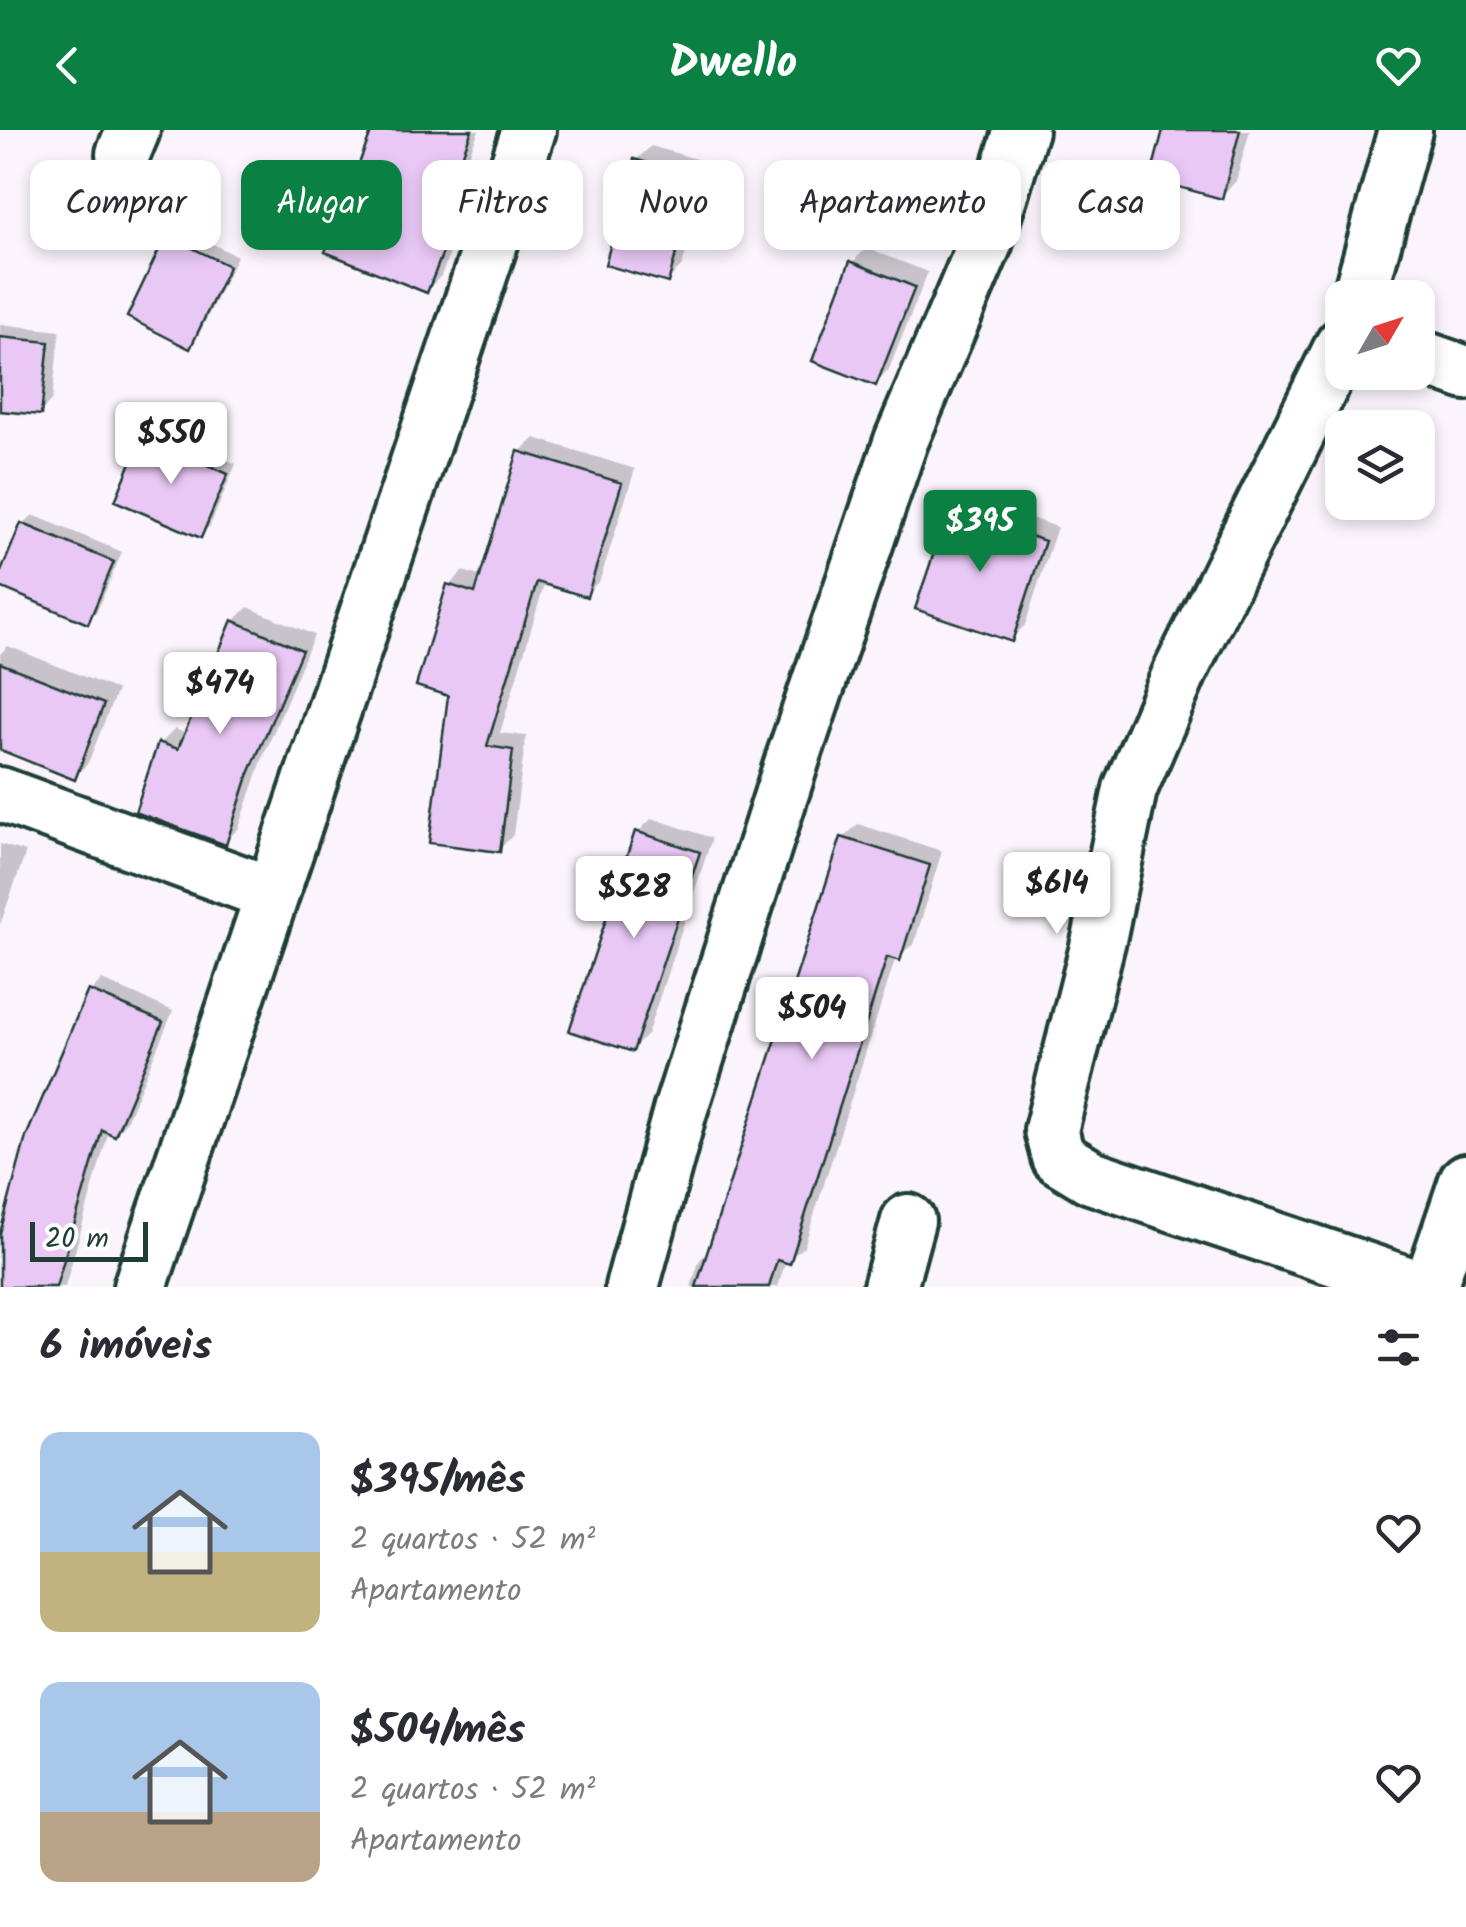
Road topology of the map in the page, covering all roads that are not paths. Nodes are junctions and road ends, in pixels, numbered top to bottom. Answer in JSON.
{"nodes":[{"id":1,"x":530,"y":130,"type":"edge"},
{"id":2,"x":1021,"y":130,"type":"edge"},
{"id":3,"x":1406,"y":130,"type":"edge"},
{"id":4,"x":1364,"y":280,"type":"edge"},
{"id":5,"x":1435,"y":362,"type":"edge"},
{"id":6,"x":1466,"y":373,"type":"edge"},
{"id":7,"x":1325,"y":379,"type":"edge"},
{"id":8,"x":0,"y":794,"type":"edge"},
{"id":9,"x":272,"y":894,"type":"junction"},
{"id":10,"x":1466,"y":1181,"type":"edge"},
{"id":11,"x":908,"y":1221,"type":"dead end"},
{"id":12,"x":140,"y":1287,"type":"edge"},
{"id":13,"x":632,"y":1287,"type":"edge"},
{"id":14,"x":890,"y":1287,"type":"edge"},
{"id":15,"x":1418,"y":1287,"type":"edge"},
{"id":16,"x":1430,"y":1287,"type":"edge"}],
"edges":[{"from":1,"to":9,"type":"street"},
{"from":2,"to":13,"type":"street"},
{"from":3,"to":4,"type":"street"},
{"from":5,"to":6,"type":"street"},
{"from":7,"to":15,"type":"street"},
{"from":8,"to":9,"type":"street"},
{"from":9,"to":12,"type":"street"},
{"from":10,"to":16,"type":"street"},
{"from":11,"to":14,"type":"street"}]}
